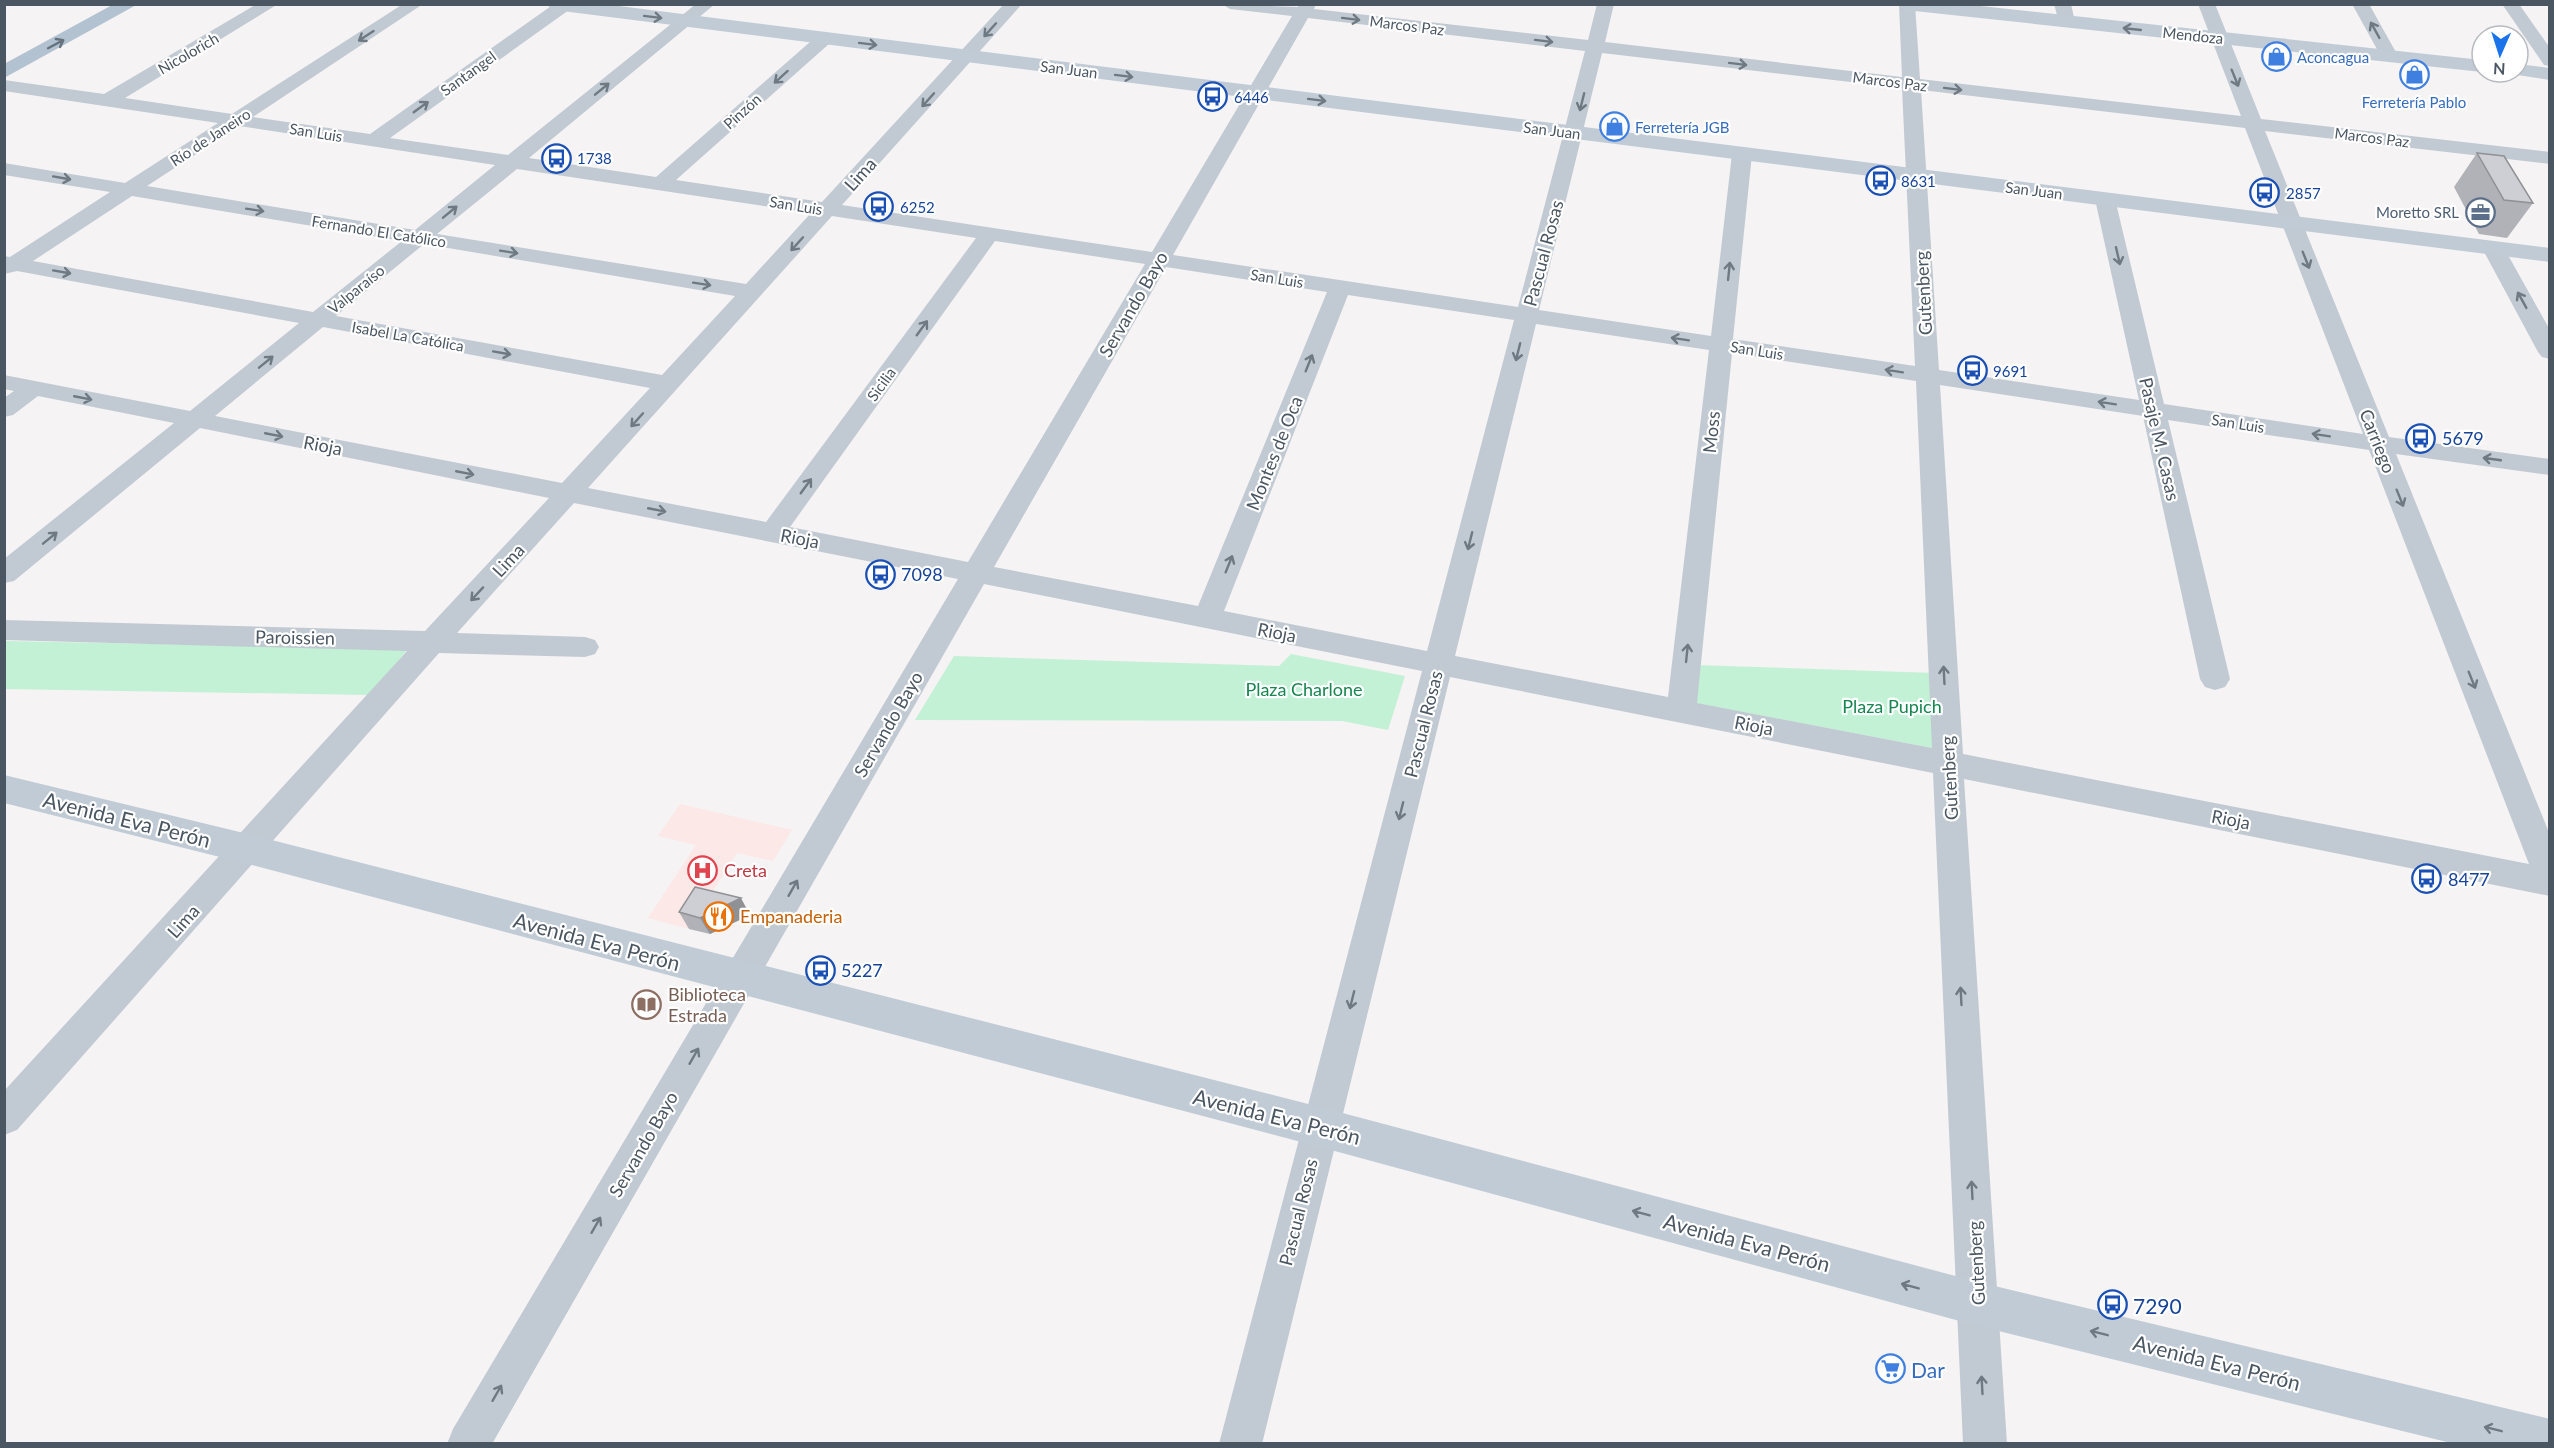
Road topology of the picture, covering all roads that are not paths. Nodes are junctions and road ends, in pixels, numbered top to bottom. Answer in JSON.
{"nodes":[{"id":1,"x":100,"y":4,"type":"edge"},
{"id":2,"x":129,"y":4,"type":"edge"},
{"id":3,"x":270,"y":4,"type":"edge"},
{"id":4,"x":415,"y":4,"type":"edge"},
{"id":5,"x":707,"y":4,"type":"edge"},
{"id":6,"x":1014,"y":4,"type":"edge"},
{"id":7,"x":1230,"y":4,"type":"edge"},
{"id":8,"x":1606,"y":4,"type":"edge"},
{"id":9,"x":2205,"y":4,"type":"edge"},
{"id":10,"x":2360,"y":4,"type":"edge"},
{"id":11,"x":2510,"y":4,"type":"edge"},
{"id":12,"x":558,"y":5,"type":"edge"},
{"id":13,"x":1906,"y":5,"type":"edge"},
{"id":14,"x":1306,"y":9,"type":"edge"},
{"id":15,"x":2064,"y":13,"type":"edge"},
{"id":16,"x":686,"y":21,"type":"junction"},
{"id":17,"x":2219,"y":38,"type":"junction"},
{"id":18,"x":824,"y":39,"type":"junction"},
{"id":19,"x":1596,"y":47,"type":"junction"},
{"id":20,"x":4,"y":56,"type":"edge"},
{"id":21,"x":967,"y":56,"type":"junction"},
{"id":22,"x":2389,"y":56,"type":"junction"},
{"id":23,"x":2550,"y":61,"type":"edge"},
{"id":24,"x":2470,"y":65,"type":"edge"},
{"id":25,"x":4,"y":72,"type":"edge"},
{"id":26,"x":2530,"y":72,"type":"edge"},
{"id":27,"x":2550,"y":74,"type":"edge"},
{"id":28,"x":1912,"y":84,"type":"junction"},
{"id":29,"x":4,"y":86,"type":"edge"},
{"id":30,"x":1257,"y":93,"type":"junction"},
{"id":31,"x":106,"y":101,"type":"junction"},
{"id":32,"x":236,"y":120,"type":"junction"},
{"id":33,"x":2252,"y":123,"type":"junction"},
{"id":34,"x":1575,"y":133,"type":"junction"},
{"id":35,"x":373,"y":141,"type":"junction"},
{"id":36,"x":1742,"y":154,"type":"junction"},
{"id":37,"x":2550,"y":158,"type":"edge"},
{"id":38,"x":512,"y":162,"type":"junction"},
{"id":39,"x":4,"y":169,"type":"edge"},
{"id":40,"x":1917,"y":176,"type":"junction"},
{"id":41,"x":660,"y":184,"type":"junction"},
{"id":42,"x":129,"y":189,"type":"junction"},
{"id":43,"x":2105,"y":199,"type":"junction"},
{"id":44,"x":828,"y":210,"type":"junction"},
{"id":45,"x":2292,"y":223,"type":"junction"},
{"id":46,"x":990,"y":234,"type":"junction"},
{"id":47,"x":419,"y":237,"type":"junction"},
{"id":48,"x":2493,"y":248,"type":"junction"},
{"id":49,"x":2550,"y":255,"type":"edge"},
{"id":50,"x":1159,"y":260,"type":"junction"},
{"id":51,"x":8,"y":265,"type":"edge"},
{"id":52,"x":1340,"y":287,"type":"junction"},
{"id":53,"x":753,"y":292,"type":"junction"},
{"id":54,"x":1527,"y":315,"type":"junction"},
{"id":55,"x":318,"y":320,"type":"junction"},
{"id":56,"x":1720,"y":345,"type":"junction"},
{"id":57,"x":2550,"y":352,"type":"edge"},
{"id":58,"x":1927,"y":376,"type":"junction"},
{"id":59,"x":4,"y":382,"type":"edge"},
{"id":60,"x":669,"y":384,"type":"junction"},
{"id":61,"x":34,"y":388,"type":"junction"},
{"id":62,"x":4,"y":410,"type":"edge"},
{"id":63,"x":2154,"y":410,"type":"junction"},
{"id":64,"x":195,"y":420,"type":"junction"},
{"id":65,"x":2379,"y":444,"type":"junction"},
{"id":66,"x":2550,"y":467,"type":"edge"},
{"id":67,"x":570,"y":494,"type":"junction"},
{"id":68,"x":772,"y":533,"type":"junction"},
{"id":69,"x":976,"y":573,"type":"junction"},
{"id":70,"x":4,"y":574,"type":"edge"},
{"id":71,"x":1207,"y":618,"type":"junction"},
{"id":72,"x":4,"y":630,"type":"edge"},
{"id":73,"x":433,"y":641,"type":"junction"},
{"id":74,"x":585,"y":647,"type":"dead end"},
{"id":75,"x":1438,"y":664,"type":"junction"},
{"id":76,"x":2215,"y":679,"type":"dead end"},
{"id":77,"x":1681,"y":711,"type":"junction"},
{"id":78,"x":1949,"y":764,"type":"junction"},
{"id":79,"x":4,"y":789,"type":"edge"},
{"id":80,"x":248,"y":849,"type":"junction"},
{"id":81,"x":2550,"y":879,"type":"edge"},
{"id":82,"x":739,"y":979,"type":"junction"},
{"id":83,"x":4,"y":1118,"type":"edge"},
{"id":84,"x":1320,"y":1127,"type":"junction"},
{"id":85,"x":1978,"y":1304,"type":"junction"},
{"id":86,"x":468,"y":1443,"type":"edge"},
{"id":87,"x":1240,"y":1443,"type":"edge"},
{"id":88,"x":1985,"y":1443,"type":"edge"},
{"id":89,"x":2550,"y":1443,"type":"edge"}],
"edges":[{"from":1,"to":20,"type":"main road"},
{"from":25,"to":2,"type":"main road","one_way":true},
{"from":3,"to":31,"type":"street","name":"Nicolorich"},
{"from":4,"to":32,"type":"street","name":"Río de Janeiro","one_way":true},
{"from":5,"to":16,"type":"street","name":"Valparaíso"},
{"from":6,"to":21,"type":"street","name":"Lima","one_way":true},
{"from":7,"to":14,"type":"street","name":"Marcos Paz"},
{"from":8,"to":19,"type":"street","name":"Pascual Rosas"},
{"from":9,"to":17,"type":"street","name":"Carriego"},
{"from":22,"to":10,"type":"street","one_way":true},
{"from":11,"to":23,"type":"street"},
{"from":12,"to":16,"type":"main road","name":"San Juan","one_way":true},
{"from":35,"to":12,"type":"street","name":"Santangel","one_way":true},
{"from":13,"to":15,"type":"main road","name":"Mendoza"},
{"from":13,"to":28,"type":"street","name":"Gutenberg"},
{"from":14,"to":19,"type":"street","name":"Marcos Paz","one_way":true},
{"from":14,"to":30,"type":"street","name":"Servando Bayo"},
{"from":17,"to":15,"type":"main road","name":"Mendoza","one_way":true},
{"from":16,"to":18,"type":"main road","name":"San Juan"},
{"from":38,"to":16,"type":"street","name":"Valparaíso","one_way":true},
{"from":17,"to":22,"type":"main road","name":"Mendoza"},
{"from":17,"to":33,"type":"street","name":"Carriego","one_way":true},
{"from":18,"to":21,"type":"main road","name":"San Juan","one_way":true},
{"from":18,"to":41,"type":"street","name":"Pinzón","one_way":true},
{"from":19,"to":28,"type":"street","name":"Marcos Paz","one_way":true},
{"from":19,"to":34,"type":"street","name":"Pascual Rosas","one_way":true},
{"from":21,"to":30,"type":"main road","name":"San Juan","one_way":true},
{"from":21,"to":44,"type":"street","name":"Lima","one_way":true},
{"from":22,"to":24,"type":"main road","name":"Mendoza"},
{"from":26,"to":27,"type":"main road"},
{"from":28,"to":33,"type":"street","name":"Marcos Paz","one_way":true},
{"from":28,"to":40,"type":"street","name":"Gutenberg"},
{"from":29,"to":31,"type":"street","name":"San Luis"},
{"from":30,"to":34,"type":"main road","name":"San Juan","one_way":true},
{"from":30,"to":50,"type":"street","name":"Servando Bayo"},
{"from":31,"to":32,"type":"street","name":"San Luis"},
{"from":32,"to":35,"type":"street","name":"San Luis"},
{"from":32,"to":42,"type":"street","name":"Río de Janeiro"},
{"from":33,"to":37,"type":"street","name":"Marcos Paz"},
{"from":33,"to":45,"type":"street","name":"Carriego"},
{"from":34,"to":36,"type":"main road","name":"San Juan"},
{"from":34,"to":54,"type":"street","name":"Pascual Rosas"},
{"from":35,"to":38,"type":"street","name":"San Luis"},
{"from":36,"to":40,"type":"main road","name":"San Juan"},
{"from":56,"to":36,"type":"street","name":"Moss","one_way":true},
{"from":38,"to":41,"type":"street","name":"San Luis"},
{"from":47,"to":38,"type":"street","name":"Valparaíso","one_way":true},
{"from":39,"to":42,"type":"street","name":"Fernando El Católico","one_way":true},
{"from":40,"to":43,"type":"main road","name":"San Juan"},
{"from":40,"to":58,"type":"street","name":"Gutenberg"},
{"from":41,"to":44,"type":"street","name":"San Luis"},
{"from":42,"to":47,"type":"street","name":"Fernando El Católico","one_way":true},
{"from":42,"to":51,"type":"street","name":"Río de Janeiro"},
{"from":43,"to":45,"type":"main road","name":"San Juan"},
{"from":43,"to":63,"type":"street","name":"Pasaje M. Casas","one_way":true},
{"from":44,"to":46,"type":"street","name":"San Luis"},
{"from":44,"to":53,"type":"street","name":"Lima","one_way":true},
{"from":45,"to":48,"type":"main road","name":"San Juan"},
{"from":45,"to":65,"type":"street","name":"Carriego","one_way":true},
{"from":46,"to":50,"type":"street","name":"San Luis"},
{"from":68,"to":46,"type":"street","name":"Sicilia","one_way":true},
{"from":47,"to":53,"type":"street","name":"Fernando El Católico","one_way":true},
{"from":47,"to":55,"type":"street","name":"Valparaíso"},
{"from":48,"to":49,"type":"main road","name":"San Juan"},
{"from":57,"to":48,"type":"street","one_way":true},
{"from":50,"to":52,"type":"street","name":"San Luis"},
{"from":50,"to":69,"type":"street","name":"Servando Bayo"},
{"from":51,"to":55,"type":"street","name":"Isabel La Católica","one_way":true},
{"from":52,"to":54,"type":"street","name":"San Luis"},
{"from":71,"to":52,"type":"street","name":"Montes de Oca","one_way":true},
{"from":53,"to":60,"type":"street","name":"Lima"},
{"from":56,"to":54,"type":"street","name":"San Luis","one_way":true},
{"from":54,"to":75,"type":"street","name":"Pascual Rosas","one_way":true},
{"from":55,"to":60,"type":"street","name":"Isabel La Católica","one_way":true},
{"from":64,"to":55,"type":"street","name":"Valparaíso","one_way":true},
{"from":58,"to":56,"type":"street","name":"San Luis","one_way":true},
{"from":77,"to":56,"type":"street","name":"Moss","one_way":true},
{"from":63,"to":58,"type":"street","name":"San Luis","one_way":true},
{"from":78,"to":58,"type":"street","name":"Gutenberg","one_way":true},
{"from":59,"to":61,"type":"street","name":"Rioja"},
{"from":60,"to":67,"type":"street","name":"Lima","one_way":true},
{"from":61,"to":62,"type":"street"},
{"from":61,"to":64,"type":"street","name":"Rioja","one_way":true},
{"from":65,"to":63,"type":"street","name":"San Luis","one_way":true},
{"from":63,"to":76,"type":"street","name":"Pasaje M. Casas"},
{"from":64,"to":67,"type":"street","name":"Rioja","one_way":true},
{"from":70,"to":64,"type":"street","name":"Valparaíso","one_way":true},
{"from":66,"to":65,"type":"street","name":"San Luis","one_way":true},
{"from":65,"to":81,"type":"street","name":"Carriego","one_way":true},
{"from":67,"to":68,"type":"street","name":"Rioja","one_way":true},
{"from":67,"to":73,"type":"street","name":"Lima","one_way":true},
{"from":68,"to":69,"type":"street","name":"Rioja"},
{"from":69,"to":71,"type":"street","name":"Rioja"},
{"from":82,"to":69,"type":"street","name":"Servando Bayo","one_way":true},
{"from":71,"to":75,"type":"street","name":"Rioja"},
{"from":72,"to":73,"type":"street","name":"Paroissien"},
{"from":73,"to":74,"type":"street","name":"Paroissien"},
{"from":73,"to":80,"type":"street","name":"Lima"},
{"from":75,"to":77,"type":"street","name":"Rioja"},
{"from":75,"to":84,"type":"street","name":"Pascual Rosas","one_way":true},
{"from":77,"to":78,"type":"street","name":"Rioja"},
{"from":78,"to":81,"type":"street","name":"Rioja"},
{"from":85,"to":78,"type":"street","name":"Gutenberg","one_way":true},
{"from":79,"to":80,"type":"main road","name":"Avenida Eva Perón"},
{"from":80,"to":82,"type":"main road","name":"Avenida Eva Perón"},
{"from":80,"to":83,"type":"street","name":"Lima"},
{"from":82,"to":84,"type":"main road","name":"Avenida Eva Perón"},
{"from":86,"to":82,"type":"street","name":"Servando Bayo","one_way":true},
{"from":85,"to":84,"type":"main road","name":"Avenida Eva Perón","one_way":true},
{"from":84,"to":87,"type":"street","name":"Pascual Rosas"},
{"from":88,"to":85,"type":"street","name":"Gutenberg","one_way":true},
{"from":89,"to":85,"type":"main road","name":"Avenida Eva Perón","one_way":true}]}
